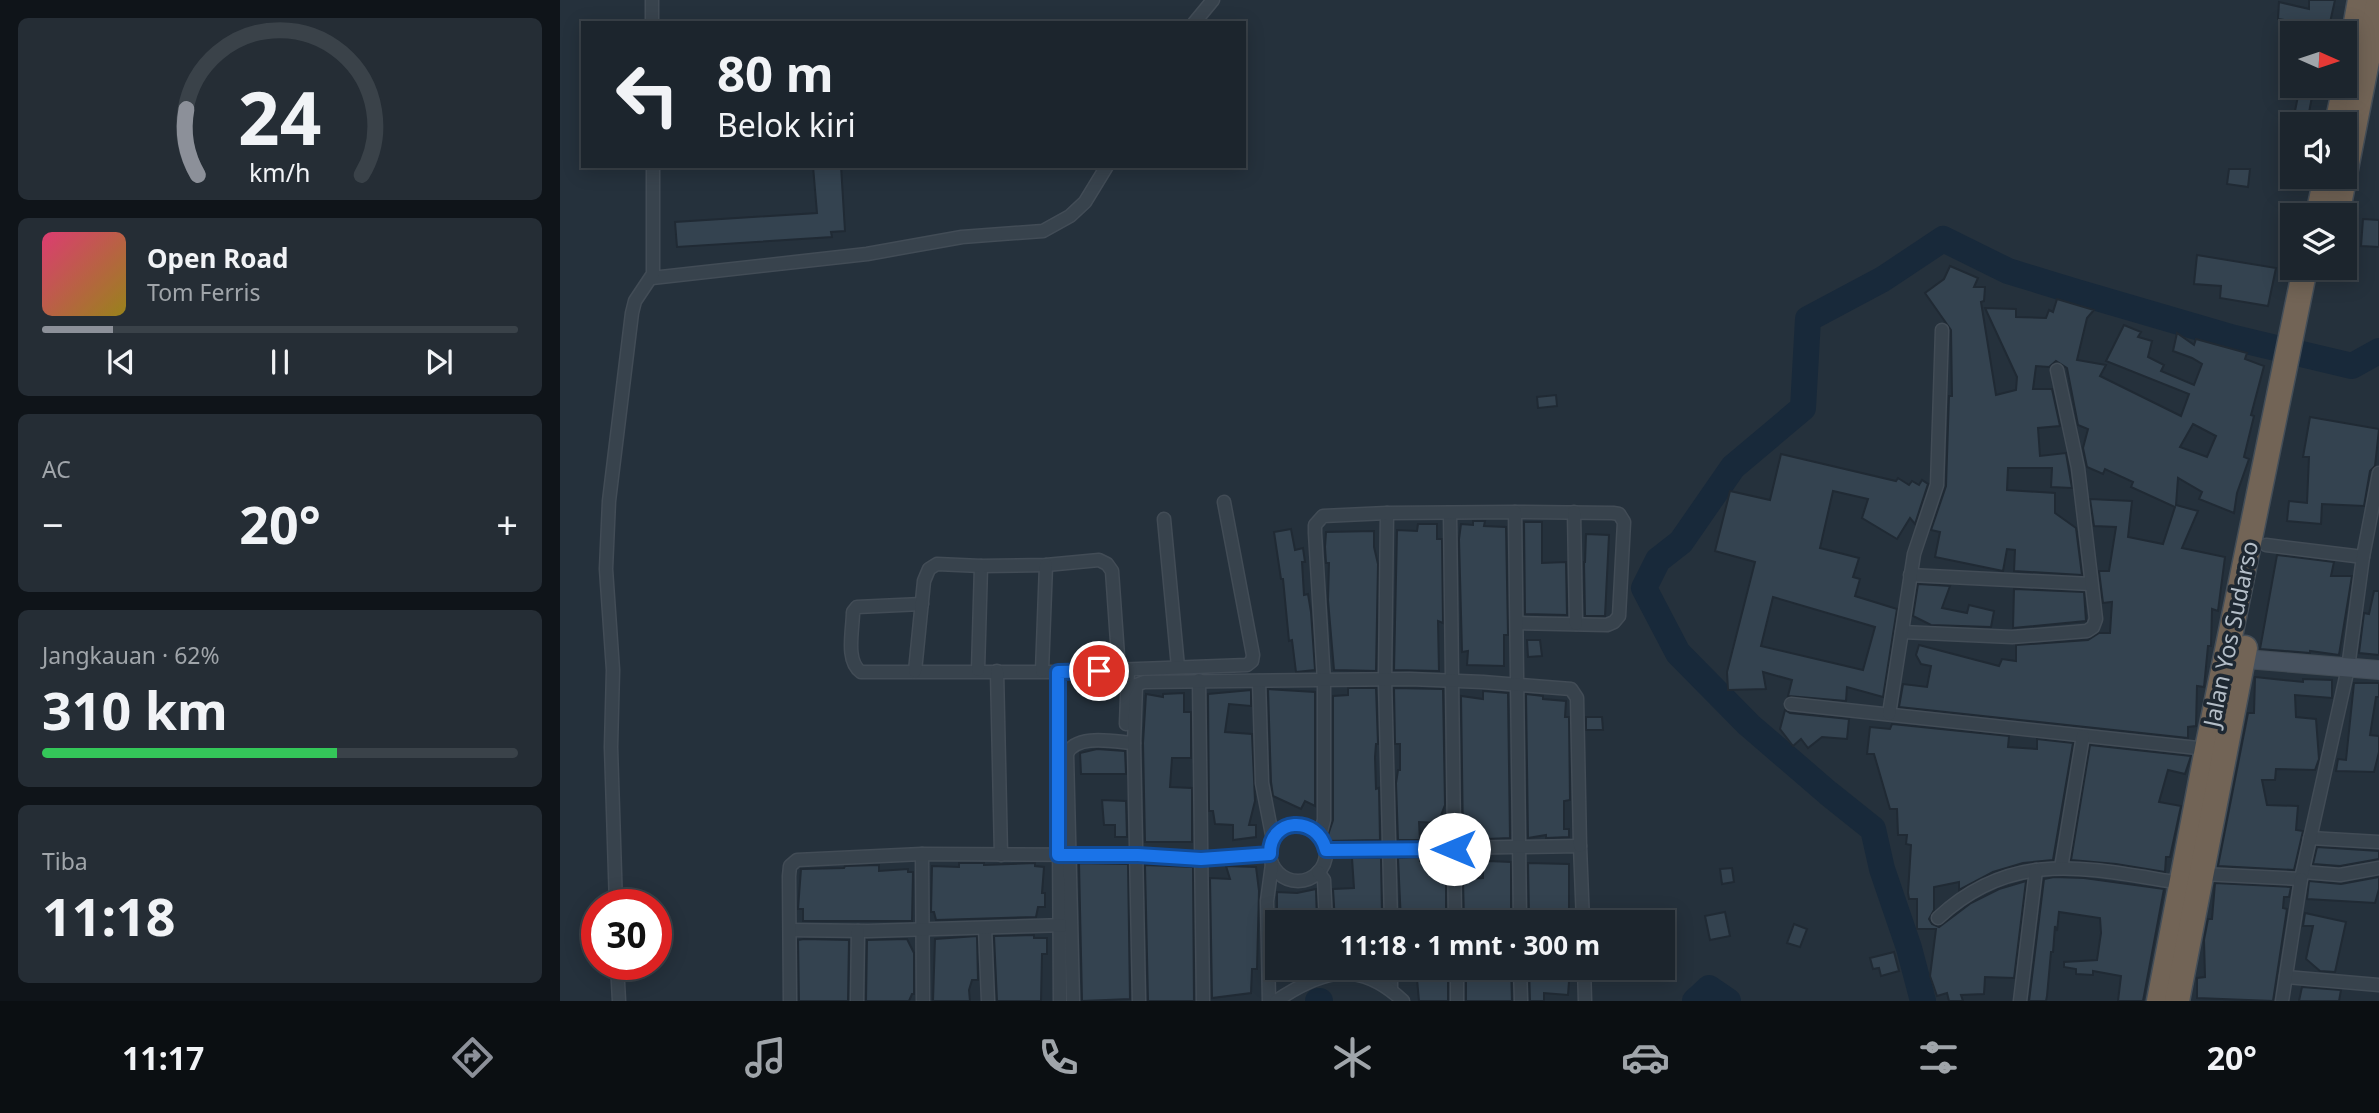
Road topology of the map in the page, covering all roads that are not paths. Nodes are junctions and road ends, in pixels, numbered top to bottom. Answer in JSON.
{"nodes":[{"id":1,"x":652,"y":0,"type":"edge"},
{"id":2,"x":1213,"y":0,"type":"edge"},
{"id":3,"x":2360,"y":0,"type":"edge"},
{"id":4,"x":2379,"y":0,"type":"edge"},
{"id":5,"x":652,"y":21,"type":"edge"},
{"id":6,"x":1196,"y":21,"type":"edge"},
{"id":7,"x":2356,"y":21,"type":"edge"},
{"id":8,"x":653,"y":168,"type":"edge"},
{"id":9,"x":1106,"y":168,"type":"edge"},
{"id":10,"x":2339,"y":203,"type":"edge"},
{"id":11,"x":653,"y":272,"type":"junction"},
{"id":12,"x":2303,"y":280,"type":"edge"},
{"id":13,"x":2319,"y":280,"type":"edge"},
{"id":14,"x":1942,"y":330,"type":"dead end"},
{"id":15,"x":2057,"y":370,"type":"dead end"},
{"id":16,"x":2282,"y":429,"type":"junction"},
{"id":17,"x":2379,"y":474,"type":"edge"},
{"id":18,"x":1224,"y":502,"type":"dead end"},
{"id":19,"x":1515,"y":512,"type":"junction"},
{"id":20,"x":1574,"y":512,"type":"junction"},
{"id":21,"x":1387,"y":513,"type":"junction"},
{"id":22,"x":1450,"y":514,"type":"junction"},
{"id":23,"x":1164,"y":519,"type":"dead end"},
{"id":24,"x":2266,"y":545,"type":"junction"},
{"id":25,"x":2363,"y":557,"type":"junction"},
{"id":26,"x":1046,"y":565,"type":"junction"},
{"id":27,"x":981,"y":566,"type":"junction"},
{"id":28,"x":1910,"y":575,"type":"junction"},
{"id":29,"x":2091,"y":584,"type":"junction"},
{"id":30,"x":922,"y":604,"type":"junction"},
{"id":31,"x":1518,"y":623,"type":"junction"},
{"id":32,"x":1576,"y":624,"type":"junction"},
{"id":33,"x":1902,"y":632,"type":"junction"},
{"id":34,"x":2234,"y":658,"type":"junction"},
{"id":35,"x":1178,"y":667,"type":"junction"},
{"id":36,"x":2348,"y":668,"type":"junction"},
{"id":37,"x":978,"y":670,"type":"junction"},
{"id":38,"x":1124,"y":670,"type":"junction"},
{"id":39,"x":2379,"y":670,"type":"edge"},
{"id":40,"x":915,"y":671,"type":"junction"},
{"id":41,"x":997,"y":671,"type":"junction"},
{"id":42,"x":1042,"y":671,"type":"junction"},
{"id":43,"x":1058,"y":672,"type":"junction"},
{"id":44,"x":1199,"y":680,"type":"junction"},
{"id":45,"x":1385,"y":680,"type":"junction"},
{"id":46,"x":1452,"y":680,"type":"junction"},
{"id":47,"x":1259,"y":681,"type":"junction"},
{"id":48,"x":1324,"y":681,"type":"junction"},
{"id":49,"x":1519,"y":685,"type":"junction"},
{"id":50,"x":1791,"y":704,"type":"dead end"},
{"id":51,"x":1889,"y":714,"type":"junction"},
{"id":52,"x":1126,"y":724,"type":"dead end"},
{"id":53,"x":2083,"y":736,"type":"junction"},
{"id":54,"x":1134,"y":743,"type":"junction"},
{"id":55,"x":2207,"y":749,"type":"junction"},
{"id":56,"x":1320,"y":835,"type":"junction"},
{"id":57,"x":2310,"y":838,"type":"junction"},
{"id":58,"x":1273,"y":840,"type":"junction"},
{"id":59,"x":2379,"y":842,"type":"edge"},
{"id":60,"x":1580,"y":846,"type":"junction"},
{"id":61,"x":1519,"y":848,"type":"junction"},
{"id":62,"x":1454,"y":849,"type":"junction"},
{"id":63,"x":1326,"y":850,"type":"junction"},
{"id":64,"x":1391,"y":850,"type":"junction"},
{"id":65,"x":922,"y":853,"type":"junction"},
{"id":66,"x":1001,"y":855,"type":"junction"},
{"id":67,"x":1065,"y":855,"type":"junction"},
{"id":68,"x":1138,"y":855,"type":"junction"},
{"id":69,"x":1201,"y":859,"type":"junction"},
{"id":70,"x":1271,"y":859,"type":"junction"},
{"id":71,"x":2062,"y":868,"type":"junction"},
{"id":72,"x":2379,"y":868,"type":"edge"},
{"id":73,"x":2036,"y":870,"type":"junction"},
{"id":74,"x":1318,"y":872,"type":"junction"},
{"id":75,"x":2302,"y":876,"type":"junction"},
{"id":76,"x":2192,"y":878,"type":"junction"},
{"id":77,"x":615,"y":889,"type":"edge"},
{"id":78,"x":1325,"y":910,"type":"edge"},
{"id":79,"x":1391,"y":910,"type":"edge"},
{"id":80,"x":1455,"y":910,"type":"edge"},
{"id":81,"x":1520,"y":910,"type":"edge"},
{"id":82,"x":1583,"y":910,"type":"edge"},
{"id":83,"x":1938,"y":918,"type":"dead end"},
{"id":84,"x":1065,"y":925,"type":"junction"},
{"id":85,"x":985,"y":928,"type":"junction"},
{"id":86,"x":922,"y":929,"type":"junction"},
{"id":87,"x":790,"y":930,"type":"junction"},
{"id":88,"x":858,"y":931,"type":"junction"},
{"id":89,"x":2286,"y":978,"type":"junction"},
{"id":90,"x":618,"y":980,"type":"edge"},
{"id":91,"x":1312,"y":980,"type":"edge"},
{"id":92,"x":1376,"y":980,"type":"edge"},
{"id":93,"x":1391,"y":980,"type":"edge"},
{"id":94,"x":1457,"y":980,"type":"edge"},
{"id":95,"x":1520,"y":980,"type":"edge"},
{"id":96,"x":1585,"y":980,"type":"edge"},
{"id":97,"x":2379,"y":985,"type":"edge"},
{"id":98,"x":1391,"y":989,"type":"junction"},
{"id":99,"x":619,"y":1001,"type":"edge"},
{"id":100,"x":790,"y":1001,"type":"edge"},
{"id":101,"x":857,"y":1001,"type":"edge"},
{"id":102,"x":923,"y":1001,"type":"edge"},
{"id":103,"x":988,"y":1001,"type":"edge"},
{"id":104,"x":1060,"y":1001,"type":"edge"},
{"id":105,"x":1073,"y":1001,"type":"edge"},
{"id":106,"x":1139,"y":1001,"type":"edge"},
{"id":107,"x":1203,"y":1001,"type":"edge"},
{"id":108,"x":1269,"y":1001,"type":"edge"},
{"id":109,"x":1276,"y":1001,"type":"edge"},
{"id":110,"x":1403,"y":1001,"type":"edge"},
{"id":111,"x":1457,"y":1001,"type":"edge"},
{"id":112,"x":1521,"y":1001,"type":"edge"},
{"id":113,"x":1586,"y":1001,"type":"edge"},
{"id":114,"x":2020,"y":1001,"type":"edge"},
{"id":115,"x":2159,"y":1001,"type":"edge"},
{"id":116,"x":2178,"y":1001,"type":"edge"},
{"id":117,"x":2282,"y":1001,"type":"edge"}],
"edges":[{"from":1,"to":5,"type":"street"},
{"from":2,"to":6,"type":"street"},
{"from":3,"to":7,"type":"highway"},
{"from":4,"to":10,"type":"highway"},
{"from":8,"to":11,"type":"street"},
{"from":9,"to":11,"type":"street"},
{"from":11,"to":77,"type":"street"},
{"from":12,"to":16,"type":"highway","name":"Jalan Yos Sudarso"},
{"from":13,"to":16,"type":"highway","name":"Jalan Yos Sudarso"},
{"from":14,"to":28,"type":"street"},
{"from":15,"to":29,"type":"street"},
{"from":16,"to":24,"type":"highway","name":"Jalan Yos Sudarso"},
{"from":16,"to":34,"type":"highway","name":"Jalan Yos Sudarso"},
{"from":17,"to":25,"type":"street"},
{"from":18,"to":35,"type":"street"},
{"from":19,"to":20,"type":"street"},
{"from":19,"to":22,"type":"street"},
{"from":19,"to":31,"type":"street"},
{"from":20,"to":32,"type":"street"},
{"from":20,"to":32,"type":"street"},
{"from":21,"to":22,"type":"street"},
{"from":21,"to":45,"type":"street"},
{"from":21,"to":48,"type":"street"},
{"from":22,"to":46,"type":"street"},
{"from":23,"to":35,"type":"street"},
{"from":24,"to":25,"type":"street"},
{"from":24,"to":34,"type":"highway","name":"Jalan Yos Sudarso"},
{"from":25,"to":36,"type":"street"},
{"from":26,"to":27,"type":"street"},
{"from":26,"to":38,"type":"street"},
{"from":26,"to":42,"type":"street"},
{"from":27,"to":30,"type":"street"},
{"from":27,"to":37,"type":"street"},
{"from":28,"to":29,"type":"street"},
{"from":28,"to":33,"type":"street"},
{"from":29,"to":33,"type":"street"},
{"from":30,"to":40,"type":"street"},
{"from":30,"to":40,"type":"street"},
{"from":31,"to":32,"type":"street"},
{"from":31,"to":49,"type":"street"},
{"from":33,"to":51,"type":"street"},
{"from":34,"to":36,"type":"street"},
{"from":34,"to":55,"type":"highway","name":"Jalan Yos Sudarso"},
{"from":34,"to":76,"type":"highway","name":"Jalan Yos Sudarso"},
{"from":35,"to":38,"type":"street"},
{"from":36,"to":39,"type":"street"},
{"from":36,"to":57,"type":"street"},
{"from":37,"to":40,"type":"street"},
{"from":37,"to":41,"type":"street"},
{"from":38,"to":43,"type":"street"},
{"from":38,"to":52,"type":"street"},
{"from":41,"to":42,"type":"street"},
{"from":41,"to":66,"type":"street"},
{"from":42,"to":43,"type":"street"},
{"from":43,"to":67,"type":"street"},
{"from":44,"to":47,"type":"street"},
{"from":44,"to":54,"type":"street"},
{"from":44,"to":69,"type":"street"},
{"from":45,"to":46,"type":"street"},
{"from":45,"to":48,"type":"street"},
{"from":45,"to":64,"type":"street"},
{"from":46,"to":49,"type":"street"},
{"from":46,"to":62,"type":"street"},
{"from":47,"to":48,"type":"street"},
{"from":47,"to":58,"type":"street"},
{"from":48,"to":56,"type":"street"},
{"from":49,"to":60,"type":"street"},
{"from":49,"to":61,"type":"street"},
{"from":50,"to":51,"type":"street"},
{"from":51,"to":53,"type":"street"},
{"from":53,"to":55,"type":"street"},
{"from":53,"to":71,"type":"street"},
{"from":54,"to":67,"type":"street"},
{"from":54,"to":68,"type":"street"},
{"from":55,"to":76,"type":"highway","name":"Jalan Yos Sudarso"},
{"from":56,"to":58,"type":"street"},
{"from":56,"to":63,"type":"street"},
{"from":57,"to":59,"type":"street"},
{"from":57,"to":75,"type":"street"},
{"from":58,"to":70,"type":"street"},
{"from":60,"to":61,"type":"street"},
{"from":60,"to":82,"type":"street"},
{"from":61,"to":62,"type":"street"},
{"from":61,"to":81,"type":"street"},
{"from":62,"to":64,"type":"street"},
{"from":62,"to":80,"type":"street"},
{"from":63,"to":64,"type":"street"},
{"from":63,"to":74,"type":"street"},
{"from":64,"to":79,"type":"street"},
{"from":65,"to":66,"type":"street"},
{"from":65,"to":86,"type":"street"},
{"from":65,"to":87,"type":"street"},
{"from":66,"to":67,"type":"street"},
{"from":67,"to":68,"type":"street"},
{"from":67,"to":84,"type":"street"},
{"from":68,"to":69,"type":"street"},
{"from":68,"to":106,"type":"street"},
{"from":69,"to":70,"type":"street"},
{"from":69,"to":107,"type":"street"},
{"from":70,"to":74,"type":"street"},
{"from":70,"to":108,"type":"street"},
{"from":71,"to":73,"type":"street"},
{"from":71,"to":76,"type":"street"},
{"from":72,"to":75,"type":"street"},
{"from":73,"to":83,"type":"street"},
{"from":73,"to":114,"type":"street"},
{"from":74,"to":78,"type":"street"},
{"from":75,"to":76,"type":"street"},
{"from":75,"to":89,"type":"street"},
{"from":76,"to":115,"type":"highway","name":"Jalan Yos Sudarso"},
{"from":76,"to":116,"type":"highway","name":"Jalan Yos Sudarso"},
{"from":84,"to":85,"type":"street"},
{"from":84,"to":104,"type":"street"},
{"from":84,"to":105,"type":"street"},
{"from":85,"to":86,"type":"street"},
{"from":85,"to":103,"type":"street"},
{"from":86,"to":88,"type":"street"},
{"from":86,"to":102,"type":"street"},
{"from":87,"to":88,"type":"street"},
{"from":87,"to":100,"type":"street"},
{"from":88,"to":101,"type":"street"},
{"from":89,"to":97,"type":"street"},
{"from":89,"to":117,"type":"street"},
{"from":90,"to":99,"type":"street"},
{"from":91,"to":109,"type":"street"},
{"from":92,"to":98,"type":"street"},
{"from":93,"to":98,"type":"street"},
{"from":94,"to":111,"type":"street"},
{"from":95,"to":112,"type":"street"},
{"from":96,"to":113,"type":"street"},
{"from":98,"to":110,"type":"street"}]}
